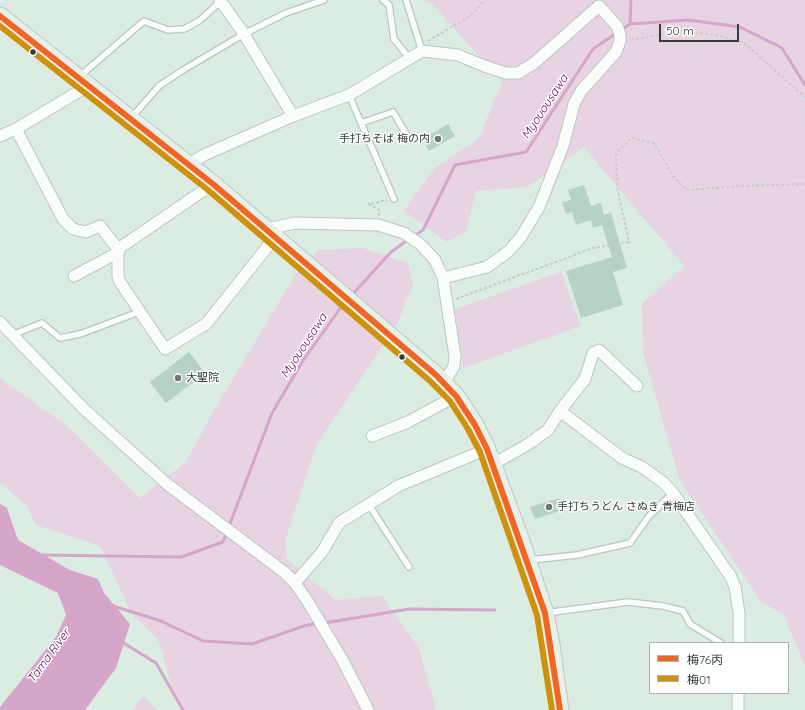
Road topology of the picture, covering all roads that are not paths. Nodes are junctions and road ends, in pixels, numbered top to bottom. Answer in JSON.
{"nodes":[{"id":1,"x":221,"y":0,"type":"edge"},
{"id":2,"x":324,"y":0,"type":"edge"},
{"id":3,"x":383,"y":0,"type":"edge"},
{"id":4,"x":406,"y":0,"type":"edge"},
{"id":5,"x":0,"y":16,"type":"edge"},
{"id":6,"x":244,"y":34,"type":"junction"},
{"id":7,"x":422,"y":51,"type":"junction"},
{"id":8,"x":410,"y":59,"type":"junction"},
{"id":9,"x":83,"y":82,"type":"junction"},
{"id":10,"x":349,"y":95,"type":"junction"},
{"id":11,"x":293,"y":116,"type":"junction"},
{"id":12,"x":130,"y":119,"type":"junction"},
{"id":13,"x":361,"y":123,"type":"junction"},
{"id":14,"x":16,"y":129,"type":"junction"},
{"id":15,"x":0,"y":136,"type":"edge"},
{"id":16,"x":408,"y":137,"type":"dead end"},
{"id":17,"x":188,"y":164,"type":"junction"},
{"id":18,"x":213,"y":184,"type":"junction"},
{"id":19,"x":394,"y":199,"type":"road end"},
{"id":20,"x":271,"y":233,"type":"junction"},
{"id":21,"x":119,"y":251,"type":"junction"},
{"id":22,"x":74,"y":276,"type":"dead end"},
{"id":23,"x":443,"y":278,"type":"junction"},
{"id":24,"x":139,"y":312,"type":"junction"},
{"id":25,"x":0,"y":322,"type":"edge"},
{"id":26,"x":12,"y":335,"type":"junction"},
{"id":27,"x":444,"y":383,"type":"junction"},
{"id":28,"x":638,"y":386,"type":"dead end"},
{"id":29,"x":456,"y":396,"type":"junction"},
{"id":30,"x":560,"y":411,"type":"junction"},
{"id":31,"x":372,"y":436,"type":"dead end"},
{"id":32,"x":487,"y":449,"type":"junction"},
{"id":33,"x":493,"y":464,"type":"junction"},
{"id":34,"x":673,"y":493,"type":"junction"},
{"id":35,"x":369,"y":505,"type":"junction"},
{"id":36,"x":527,"y":560,"type":"junction"},
{"id":37,"x":409,"y":567,"type":"dead end"},
{"id":38,"x":295,"y":583,"type":"junction"},
{"id":39,"x":544,"y":613,"type":"junction"},
{"id":40,"x":718,"y":642,"type":"edge"},
{"id":41,"x":739,"y":642,"type":"edge"},
{"id":42,"x":738,"y":694,"type":"edge"},
{"id":43,"x":368,"y":710,"type":"edge"},
{"id":44,"x":560,"y":710,"type":"edge"},
{"id":45,"x":738,"y":710,"type":"edge"}],
"edges":[{"from":1,"to":6,"type":"street"},
{"from":1,"to":9,"type":"lane"},
{"from":2,"to":6,"type":"lane"},
{"from":3,"to":8,"type":"lane"},
{"from":4,"to":7,"type":"lane"},
{"from":5,"to":9,"type":"main road"},
{"from":6,"to":11,"type":"street"},
{"from":6,"to":12,"type":"lane"},
{"from":7,"to":8,"type":"street"},
{"from":7,"to":23,"type":"street"},
{"from":8,"to":10,"type":"street"},
{"from":9,"to":12,"type":"main road"},
{"from":9,"to":14,"type":"street"},
{"from":10,"to":11,"type":"street"},
{"from":10,"to":13,"type":"lane"},
{"from":11,"to":17,"type":"street"},
{"from":12,"to":17,"type":"main road"},
{"from":13,"to":16,"type":"lane"},
{"from":13,"to":19,"type":"lane"},
{"from":14,"to":15,"type":"street"},
{"from":14,"to":21,"type":"street"},
{"from":17,"to":18,"type":"main road"},
{"from":18,"to":20,"type":"main road"},
{"from":18,"to":21,"type":"street"},
{"from":20,"to":23,"type":"street"},
{"from":20,"to":24,"type":"street"},
{"from":20,"to":27,"type":"main road"},
{"from":21,"to":22,"type":"street"},
{"from":21,"to":24,"type":"street"},
{"from":23,"to":27,"type":"street"},
{"from":24,"to":26,"type":"lane"},
{"from":25,"to":26,"type":"street"},
{"from":26,"to":38,"type":"street"},
{"from":27,"to":29,"type":"main road"},
{"from":28,"to":30,"type":"street"},
{"from":29,"to":31,"type":"street"},
{"from":29,"to":32,"type":"main road"},
{"from":30,"to":33,"type":"street"},
{"from":30,"to":34,"type":"street"},
{"from":32,"to":33,"type":"main road"},
{"from":32,"to":35,"type":"street"},
{"from":33,"to":36,"type":"main road"},
{"from":34,"to":36,"type":"lane"},
{"from":34,"to":41,"type":"street"},
{"from":35,"to":37,"type":"lane"},
{"from":35,"to":38,"type":"street"},
{"from":36,"to":39,"type":"main road"},
{"from":38,"to":43,"type":"street"},
{"from":39,"to":40,"type":"lane"},
{"from":39,"to":44,"type":"main road"},
{"from":42,"to":45,"type":"street"}]}
